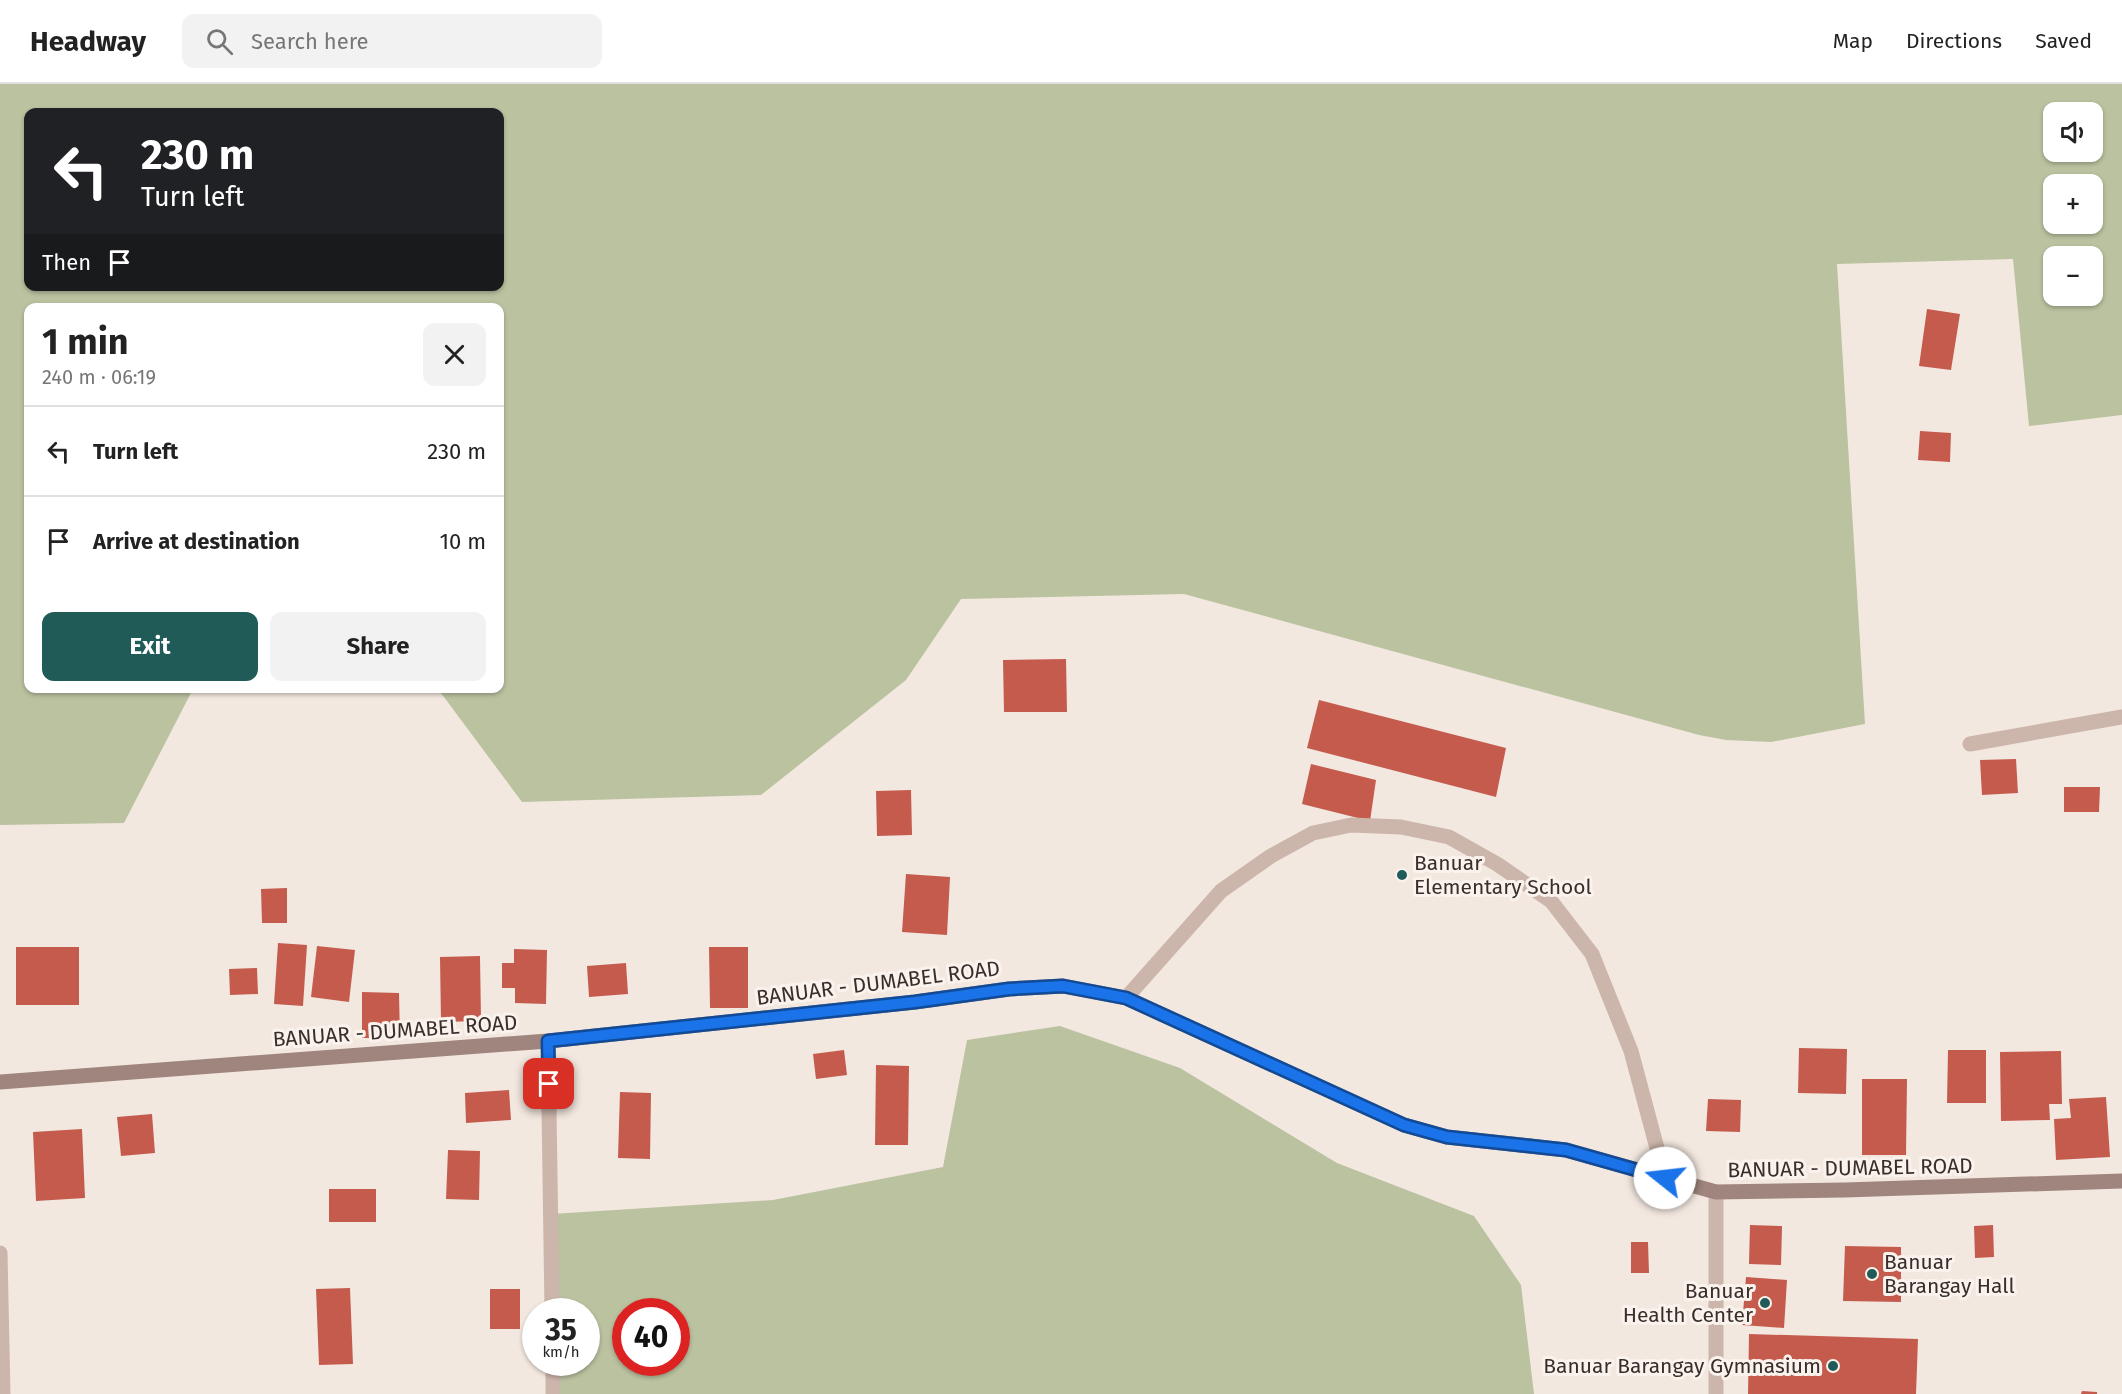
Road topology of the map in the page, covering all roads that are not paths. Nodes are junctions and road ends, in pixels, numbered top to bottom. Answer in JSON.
{"nodes":[{"id":1,"x":2122,"y":717,"type":"edge"},
{"id":2,"x":1970,"y":744,"type":"dead end"},
{"id":3,"x":1126,"y":998,"type":"junction"},
{"id":4,"x":548,"y":1041,"type":"junction"},
{"id":5,"x":0,"y":1082,"type":"edge"},
{"id":6,"x":1665,"y":1178,"type":"junction"},
{"id":7,"x":2122,"y":1181,"type":"edge"},
{"id":8,"x":1716,"y":1192,"type":"junction"},
{"id":9,"x":0,"y":1253,"type":"edge"},
{"id":10,"x":552,"y":1298,"type":"edge"},
{"id":11,"x":553,"y":1376,"type":"edge"},
{"id":12,"x":3,"y":1394,"type":"edge"},
{"id":13,"x":553,"y":1394,"type":"edge"},
{"id":14,"x":1716,"y":1394,"type":"edge"}],
"edges":[{"from":1,"to":2,"type":"street"},
{"from":3,"to":4,"type":"street","name":"BANUAR - DUMABEL ROAD"},
{"from":3,"to":6,"type":"street","name":"BANUAR - DUMABEL ROAD"},
{"from":3,"to":6,"type":"street"},
{"from":4,"to":5,"type":"street","name":"BANUAR - DUMABEL ROAD"},
{"from":4,"to":10,"type":"street"},
{"from":6,"to":8,"type":"street","name":"BANUAR - DUMABEL ROAD"},
{"from":7,"to":8,"type":"street","name":"BANUAR - DUMABEL ROAD"},
{"from":8,"to":14,"type":"street"},
{"from":9,"to":12,"type":"street"},
{"from":11,"to":13,"type":"street"}]}
